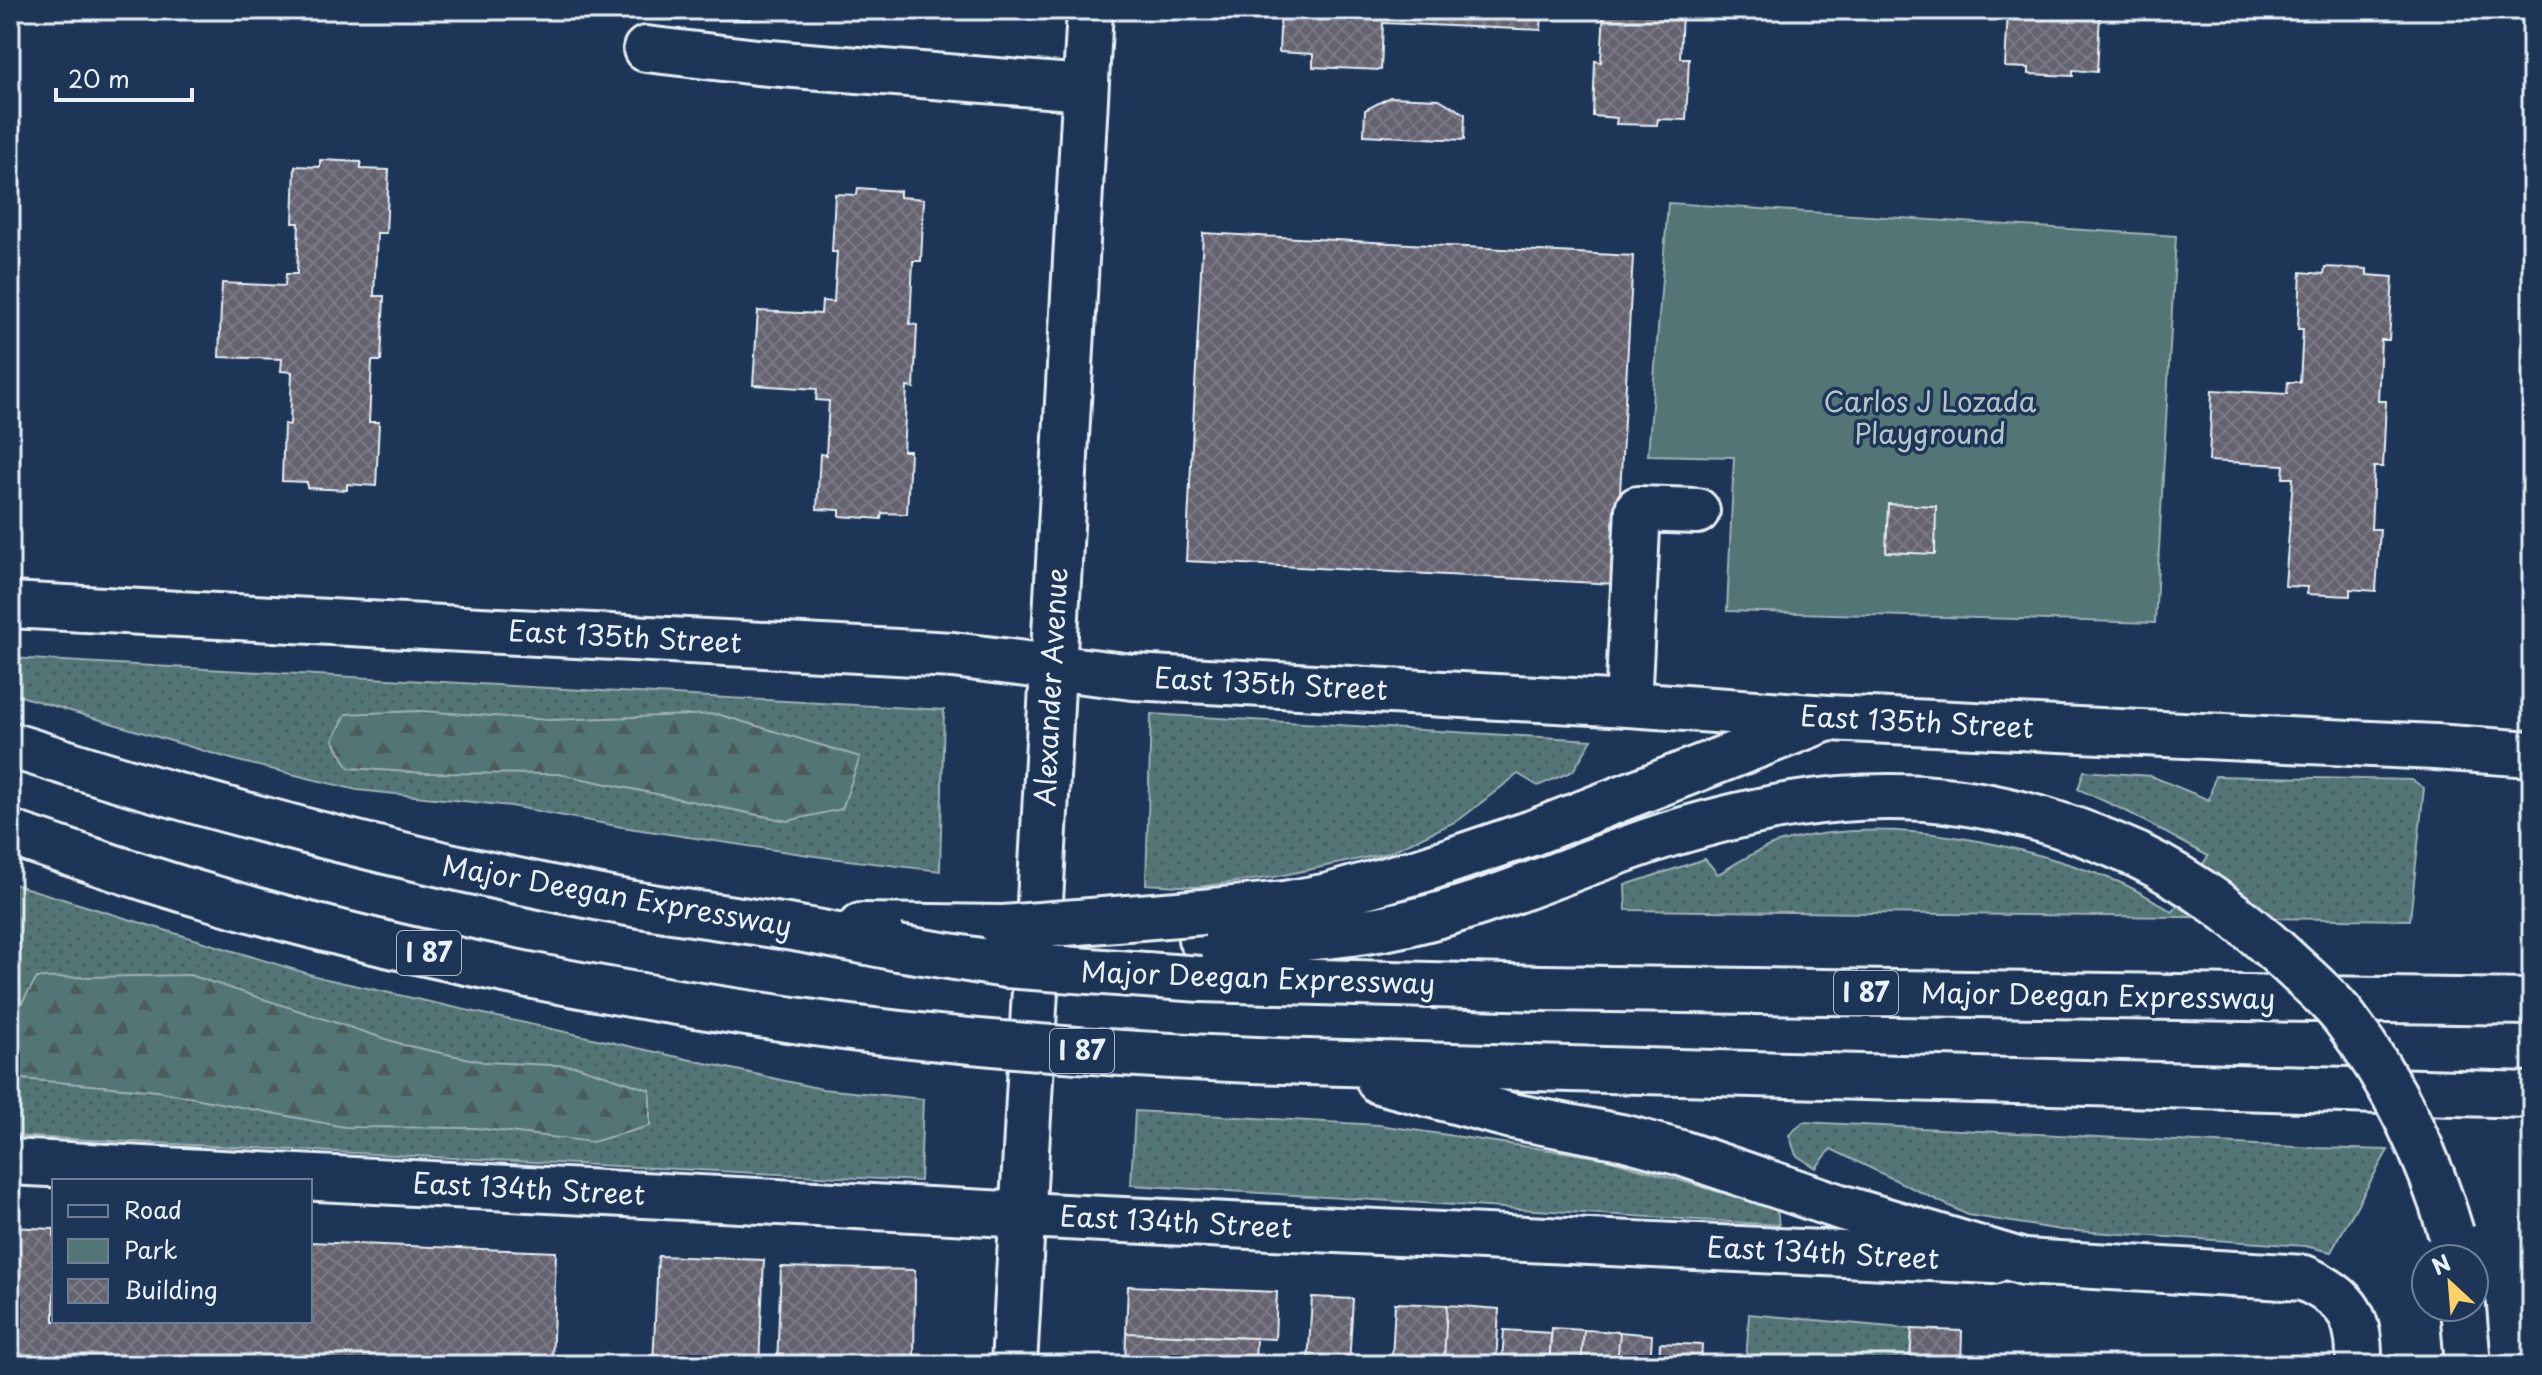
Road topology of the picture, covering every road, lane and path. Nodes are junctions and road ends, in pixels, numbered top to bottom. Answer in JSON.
{"nodes":[{"id":1,"x":1090,"y":10,"type":"edge"},
{"id":2,"x":646,"y":49,"type":"dead end"},
{"id":3,"x":1085,"y":88,"type":"junction"},
{"id":4,"x":1697,"y":511,"type":"dead end"},
{"id":5,"x":10,"y":605,"type":"edge"},
{"id":6,"x":1052,"y":667,"type":"junction"},
{"id":7,"x":1628,"y":704,"type":"junction"},
{"id":8,"x":1828,"y":718,"type":"junction"},
{"id":9,"x":10,"y":745,"type":"edge"},
{"id":10,"x":2532,"y":754,"type":"edge"},
{"id":11,"x":10,"y":833,"type":"edge"},
{"id":12,"x":899,"y":938,"type":"junction"},
{"id":13,"x":1202,"y":943,"type":"junction"},
{"id":14,"x":2532,"y":1002,"type":"edge"},
{"id":15,"x":1307,"y":1062,"type":"junction"},
{"id":16,"x":2532,"y":1095,"type":"edge"},
{"id":17,"x":10,"y":1162,"type":"edge"},
{"id":18,"x":1022,"y":1215,"type":"junction"},
{"id":19,"x":2453,"y":1243,"type":"edge"},
{"id":20,"x":2024,"y":1262,"type":"junction"},
{"id":21,"x":2464,"y":1323,"type":"edge"},
{"id":22,"x":1014,"y":1365,"type":"edge"},
{"id":23,"x":2359,"y":1365,"type":"edge"},
{"id":24,"x":2468,"y":1365,"type":"edge"}],
"edges":[{"from":1,"to":3,"type":"main road","name":"Alexander Avenue"},
{"from":2,"to":3,"type":"main road"},
{"from":3,"to":6,"type":"main road","name":"Alexander Avenue"},
{"from":4,"to":7,"type":"main road"},
{"from":5,"to":6,"type":"main road","name":"East 135th Street"},
{"from":6,"to":7,"type":"main road","name":"East 135th Street"},
{"from":6,"to":18,"type":"main road","name":"Alexander Avenue"},
{"from":7,"to":8,"type":"main road","name":"East 135th Street"},
{"from":8,"to":10,"type":"main road","name":"East 135th Street"},
{"from":8,"to":13,"type":"main road"},
{"from":9,"to":12,"type":"main road","name":"Major Deegan Expressway","number":"I 87"},
{"from":11,"to":15,"type":"main road","number":"I 87","bridge":true},
{"from":12,"to":13,"type":"main road","bridge":true},
{"from":12,"to":13,"type":"main road","name":"Major Deegan Expressway","number":"I 87","bridge":true},
{"from":13,"to":14,"type":"main road","name":"Major Deegan Expressway","number":"I 87"},
{"from":13,"to":19,"type":"main road","bridge":true},
{"from":15,"to":16,"type":"main road","number":"I 87"},
{"from":15,"to":20,"type":"main road"},
{"from":17,"to":18,"type":"main road","name":"East 134th Street"},
{"from":18,"to":20,"type":"main road","name":"East 134th Street"},
{"from":18,"to":22,"type":"main road","name":"Alexander Avenue"},
{"from":20,"to":23,"type":"main road","name":"East 134th Street"},
{"from":21,"to":24,"type":"main road"}]}
